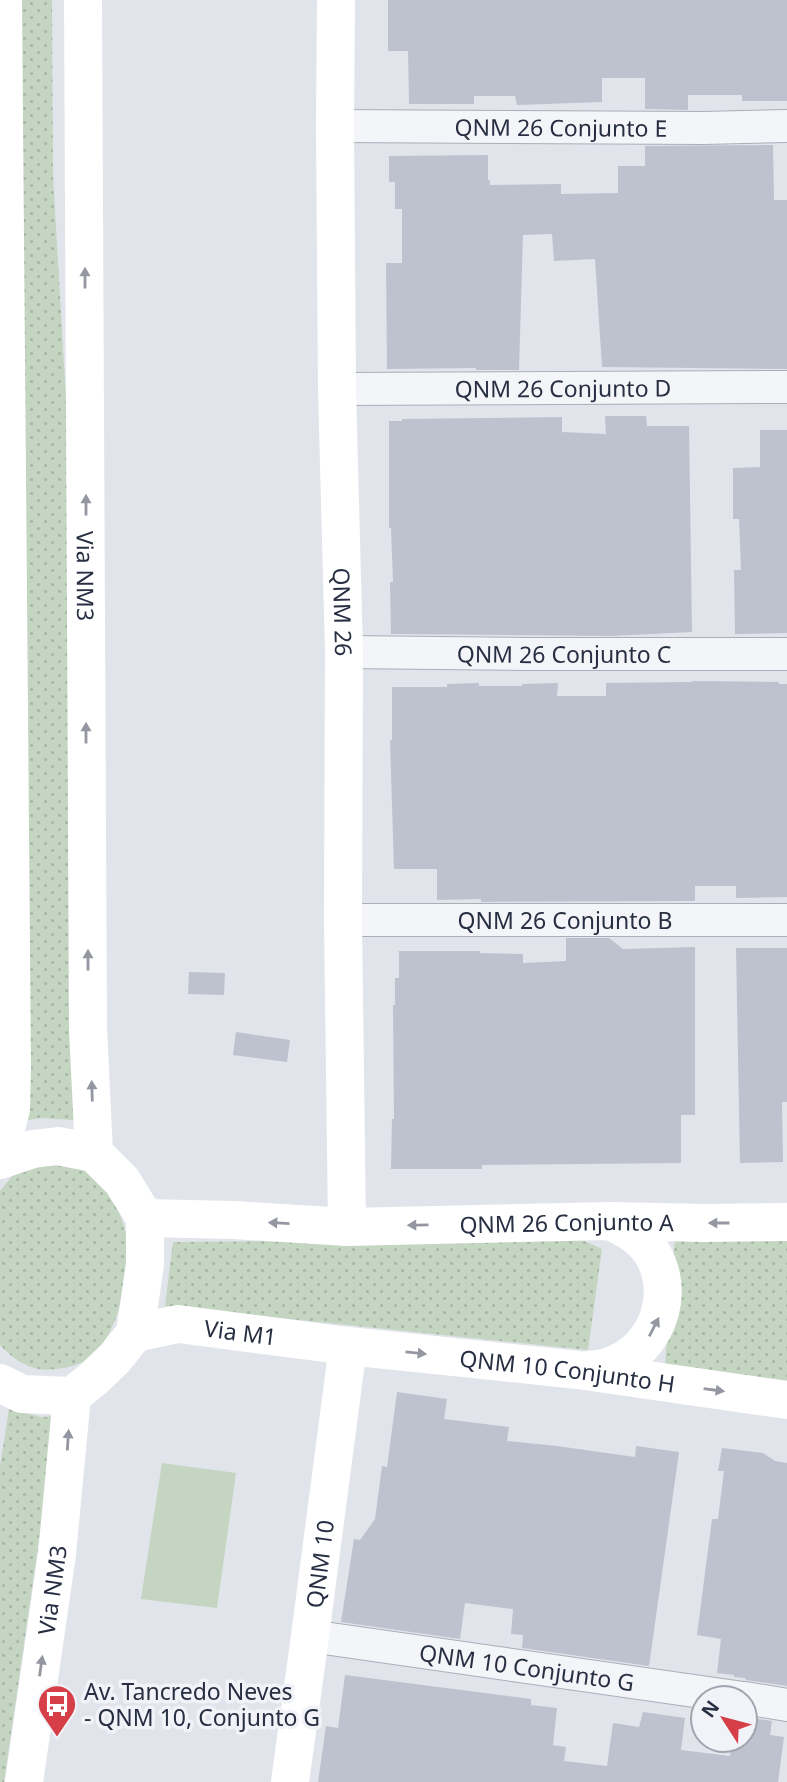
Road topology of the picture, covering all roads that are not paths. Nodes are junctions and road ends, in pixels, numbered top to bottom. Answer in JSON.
{"nodes":[{"id":1,"x":3,"y":0,"type":"edge"},
{"id":2,"x":83,"y":0,"type":"edge"},
{"id":3,"x":336,"y":0,"type":"edge"},
{"id":4,"x":335,"y":126,"type":"junction"},
{"id":5,"x":787,"y":126,"type":"edge"},
{"id":6,"x":787,"y":387,"type":"edge"},
{"id":7,"x":337,"y":389,"type":"junction"},
{"id":8,"x":344,"y":652,"type":"junction"},
{"id":9,"x":787,"y":654,"type":"edge"},
{"id":10,"x":343,"y":920,"type":"junction"},
{"id":11,"x":787,"y":920,"type":"edge"},
{"id":12,"x":0,"y":1153,"type":"edge"},
{"id":13,"x":94,"y":1153,"type":"junction"},
{"id":14,"x":0,"y":1160,"type":"edge"},
{"id":15,"x":145,"y":1218,"type":"junction"},
{"id":16,"x":610,"y":1221,"type":"junction"},
{"id":17,"x":787,"y":1222,"type":"edge"},
{"id":18,"x":347,"y":1227,"type":"junction"},
{"id":19,"x":135,"y":1333,"type":"junction"},
{"id":20,"x":348,"y":1346,"type":"junction"},
{"id":21,"x":578,"y":1370,"type":"junction"},
{"id":22,"x":0,"y":1383,"type":"edge"},
{"id":23,"x":72,"y":1396,"type":"junction"},
{"id":24,"x":787,"y":1400,"type":"edge"},
{"id":25,"x":310,"y":1636,"type":"junction"},
{"id":26,"x":689,"y":1690,"type":"edge"},
{"id":27,"x":759,"y":1700,"type":"edge"},
{"id":28,"x":787,"y":1704,"type":"edge"},
{"id":29,"x":24,"y":1782,"type":"edge"},
{"id":30,"x":290,"y":1782,"type":"edge"}],
"edges":[{"from":1,"to":12,"type":"main road"},
{"from":13,"to":2,"type":"main road","name":"Via NM3","one_way":true},
{"from":3,"to":4,"type":"main road","name":"QNM 26"},
{"from":4,"to":5,"type":"street","name":"QNM 26 Conjunto E"},
{"from":4,"to":7,"type":"main road","name":"QNM 26"},
{"from":6,"to":7,"type":"street","name":"QNM 26 Conjunto D"},
{"from":7,"to":8,"type":"main road","name":"QNM 26"},
{"from":8,"to":9,"type":"street","name":"QNM 26 Conjunto C"},
{"from":8,"to":10,"type":"main road","name":"QNM 26"},
{"from":10,"to":11,"type":"street","name":"QNM 26 Conjunto B"},
{"from":10,"to":18,"type":"main road","name":"QNM 26"},
{"from":13,"to":14,"type":"main road"},
{"from":13,"to":15,"type":"main road"},
{"from":18,"to":15,"type":"main road","one_way":true},
{"from":15,"to":19,"type":"main road"},
{"from":17,"to":16,"type":"main road","name":"QNM 26 Conjunto A","one_way":true},
{"from":16,"to":18,"type":"main road","name":"QNM 26 Conjunto A","one_way":true},
{"from":21,"to":16,"type":"main road","one_way":true},
{"from":19,"to":20,"type":"main road","name":"Via M1"},
{"from":19,"to":23,"type":"main road"},
{"from":20,"to":21,"type":"main road","name":"QNM 10 Conjunto H","one_way":true},
{"from":20,"to":25,"type":"main road","name":"QNM 10"},
{"from":21,"to":24,"type":"main road","name":"QNM 10 Conjunto H","one_way":true},
{"from":22,"to":23,"type":"main road"},
{"from":29,"to":23,"type":"main road","name":"Via NM3","one_way":true},
{"from":25,"to":26,"type":"street","name":"QNM 10 Conjunto G"},
{"from":25,"to":30,"type":"main road","name":"QNM 10"},
{"from":27,"to":28,"type":"street","name":"QNM 10 Conjunto G"}]}
